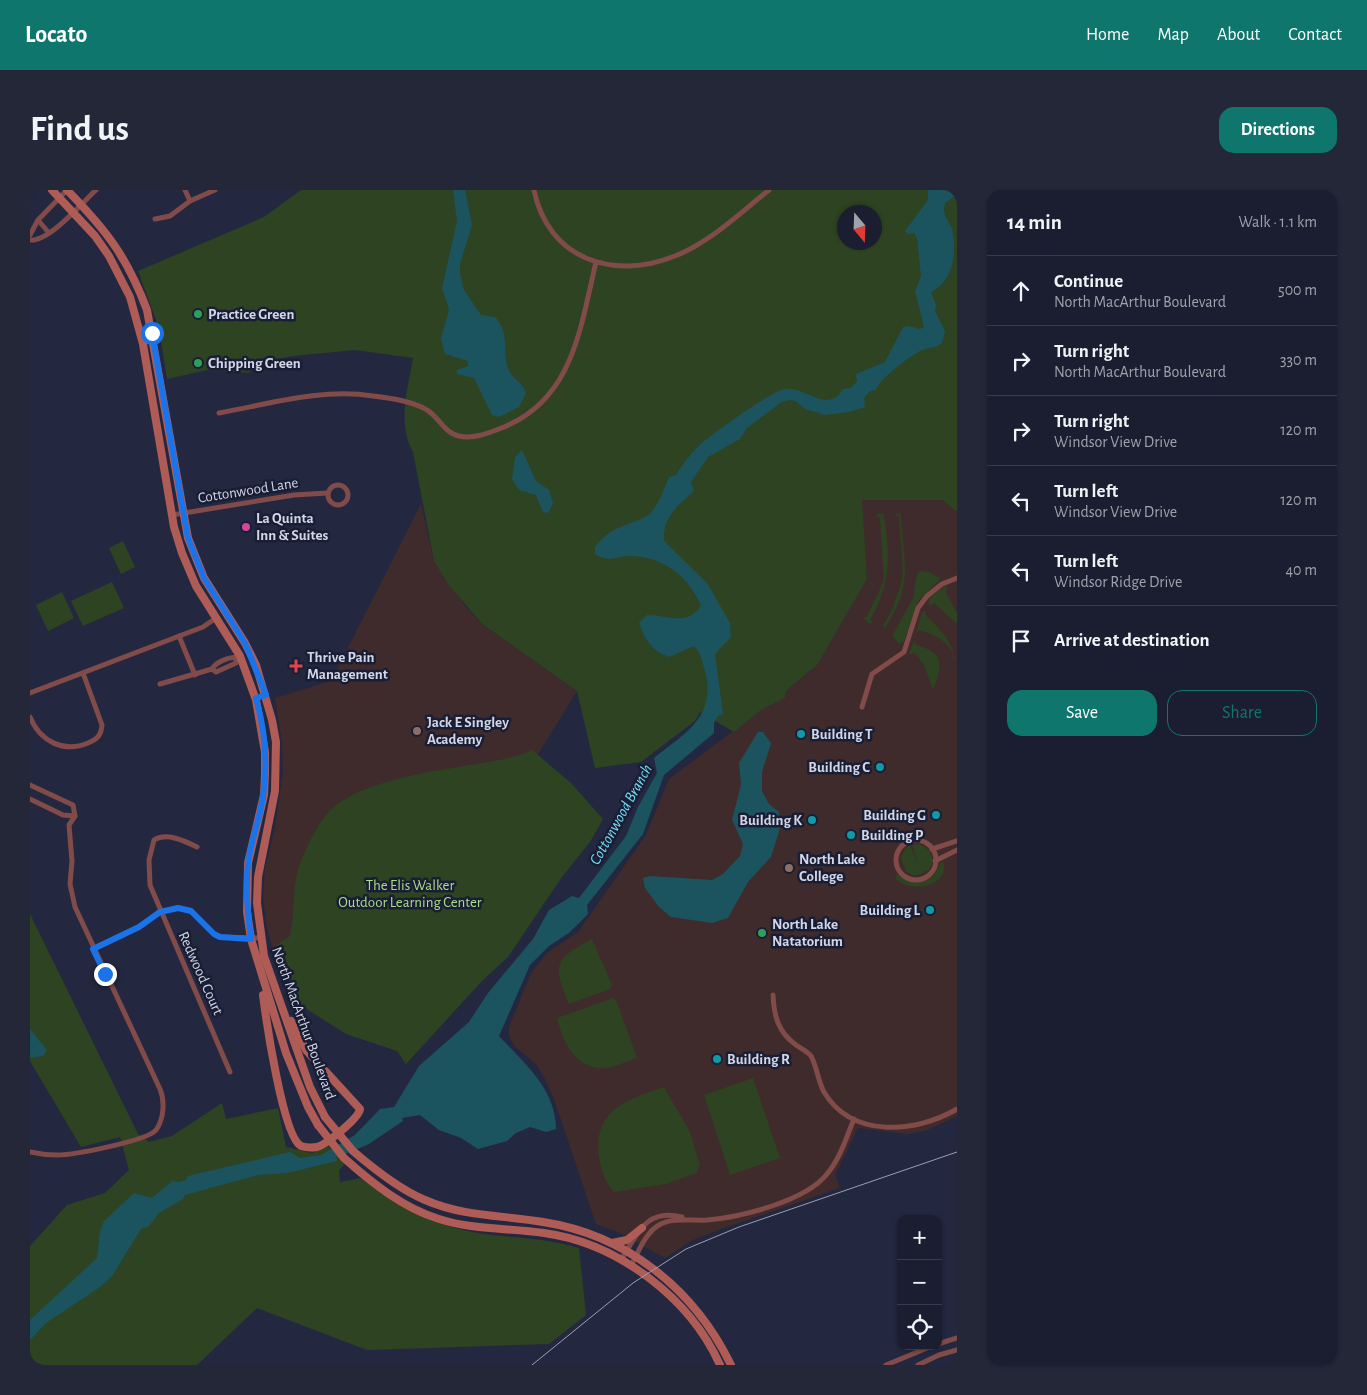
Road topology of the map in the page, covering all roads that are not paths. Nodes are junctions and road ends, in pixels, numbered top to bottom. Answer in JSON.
{"nodes":[{"id":1,"x":52,"y":190,"type":"edge"},
{"id":2,"x":67,"y":190,"type":"edge"},
{"id":3,"x":96,"y":190,"type":"edge"},
{"id":4,"x":185,"y":190,"type":"edge"},
{"id":5,"x":215,"y":190,"type":"edge"},
{"id":6,"x":534,"y":190,"type":"edge"},
{"id":7,"x":769,"y":190,"type":"edge"},
{"id":8,"x":60,"y":198,"type":"junction"},
{"id":9,"x":190,"y":201,"type":"junction"},
{"id":10,"x":81,"y":204,"type":"junction"},
{"id":11,"x":74,"y":212,"type":"junction"},
{"id":12,"x":155,"y":219,"type":"dead end"},
{"id":13,"x":38,"y":220,"type":"junction"},
{"id":14,"x":49,"y":233,"type":"junction"},
{"id":15,"x":30,"y":235,"type":"edge"},
{"id":16,"x":30,"y":240,"type":"edge"},
{"id":17,"x":596,"y":262,"type":"junction"},
{"id":18,"x":219,"y":413,"type":"dead end"},
{"id":19,"x":328,"y":493,"type":"junction"},
{"id":20,"x":182,"y":513,"type":"junction"},
{"id":21,"x":172,"y":515,"type":"junction"},
{"id":22,"x":957,"y":578,"type":"edge"},
{"id":23,"x":216,"y":618,"type":"junction"},
{"id":24,"x":179,"y":636,"type":"junction"},
{"id":25,"x":238,"y":657,"type":"junction"},
{"id":26,"x":83,"y":673,"type":"junction"},
{"id":27,"x":195,"y":675,"type":"junction"},
{"id":28,"x":160,"y":684,"type":"dead end"},
{"id":29,"x":30,"y":693,"type":"edge"},
{"id":30,"x":266,"y":695,"type":"junction"},
{"id":31,"x":256,"y":698,"type":"junction"},
{"id":32,"x":862,"y":707,"type":"dead end"},
{"id":33,"x":30,"y":717,"type":"edge"},
{"id":34,"x":30,"y":785,"type":"edge"},
{"id":35,"x":30,"y":799,"type":"edge"},
{"id":36,"x":75,"y":816,"type":"junction"},
{"id":37,"x":957,"y":841,"type":"edge"},
{"id":38,"x":197,"y":846,"type":"dead end"},
{"id":39,"x":932,"y":849,"type":"junction"},
{"id":40,"x":957,"y":850,"type":"edge"},
{"id":41,"x":935,"y":861,"type":"junction"},
{"id":42,"x":160,"y":912,"type":"junction"},
{"id":43,"x":260,"y":938,"type":"junction"},
{"id":44,"x":251,"y":939,"type":"junction"},
{"id":45,"x":93,"y":949,"type":"junction"},
{"id":46,"x":262,"y":978,"type":"junction"},
{"id":47,"x":773,"y":995,"type":"dead end"},
{"id":48,"x":281,"y":1002,"type":"junction"},
{"id":49,"x":230,"y":1072,"type":"dead end"},
{"id":50,"x":957,"y":1109,"type":"edge"},
{"id":51,"x":854,"y":1119,"type":"junction"},
{"id":52,"x":30,"y":1152,"type":"edge"},
{"id":53,"x":689,"y":1220,"type":"junction"},
{"id":54,"x":642,"y":1228,"type":"junction"},
{"id":55,"x":612,"y":1243,"type":"junction"},
{"id":56,"x":627,"y":1251,"type":"junction"},
{"id":57,"x":636,"y":1257,"type":"junction"},
{"id":58,"x":621,"y":1260,"type":"junction"},
{"id":59,"x":631,"y":1266,"type":"junction"},
{"id":60,"x":957,"y":1338,"type":"edge"},
{"id":61,"x":942,"y":1343,"type":"edge"},
{"id":62,"x":922,"y":1350,"type":"edge"},
{"id":63,"x":957,"y":1350,"type":"edge"},
{"id":64,"x":719,"y":1364,"type":"edge"},
{"id":65,"x":731,"y":1365,"type":"edge"},
{"id":66,"x":886,"y":1365,"type":"edge"},
{"id":67,"x":918,"y":1365,"type":"edge"}],
"edges":[{"from":1,"to":8,"type":"main road","name":"North MacArthur Boulevard"},
{"from":2,"to":8,"type":"street"},
{"from":2,"to":10,"type":"main road","name":"North MacArthur Boulevard"},
{"from":3,"to":10,"type":"street"},
{"from":4,"to":9,"type":"street"},
{"from":5,"to":9,"type":"street"},
{"from":6,"to":17,"type":"street"},
{"from":7,"to":17,"type":"street"},
{"from":8,"to":11,"type":"main road","name":"North MacArthur Boulevard"},
{"from":8,"to":13,"type":"street"},
{"from":9,"to":12,"type":"street"},
{"from":10,"to":11,"type":"street"},
{"from":10,"to":20,"type":"main road","name":"North MacArthur Boulevard"},
{"from":11,"to":14,"type":"street"},
{"from":11,"to":21,"type":"main road","name":"North MacArthur Boulevard"},
{"from":13,"to":14,"type":"street"},
{"from":13,"to":15,"type":"street"},
{"from":14,"to":16,"type":"street"},
{"from":17,"to":18,"type":"street"},
{"from":19,"to":19,"type":"street","name":"Cottonwood Lane"},
{"from":19,"to":20,"type":"street","name":"Cottonwood Lane"},
{"from":20,"to":21,"type":"street","name":"Cottonwood Lane"},
{"from":20,"to":30,"type":"main road","name":"North MacArthur Boulevard"},
{"from":21,"to":23,"type":"main road","name":"North MacArthur Boulevard"},
{"from":22,"to":32,"type":"street"},
{"from":23,"to":24,"type":"street"},
{"from":23,"to":25,"type":"main road","name":"North MacArthur Boulevard"},
{"from":24,"to":26,"type":"street"},
{"from":24,"to":27,"type":"street"},
{"from":25,"to":27,"type":"street"},
{"from":25,"to":31,"type":"main road","name":"North MacArthur Boulevard"},
{"from":26,"to":29,"type":"street"},
{"from":26,"to":33,"type":"street"},
{"from":27,"to":28,"type":"street"},
{"from":30,"to":31,"type":"main road"},
{"from":30,"to":43,"type":"main road","name":"North MacArthur Boulevard"},
{"from":31,"to":44,"type":"main road","name":"North MacArthur Boulevard"},
{"from":34,"to":36,"type":"street"},
{"from":35,"to":36,"type":"street"},
{"from":36,"to":45,"type":"street"},
{"from":37,"to":39,"type":"street"},
{"from":38,"to":42,"type":"street","name":"Redwood Court"},
{"from":39,"to":41,"type":"street"},
{"from":39,"to":41,"type":"street"},
{"from":40,"to":41,"type":"street"},
{"from":42,"to":44,"type":"street"},
{"from":42,"to":45,"type":"street"},
{"from":42,"to":49,"type":"street","name":"Redwood Court"},
{"from":43,"to":44,"type":"street"},
{"from":43,"to":48,"type":"main road","name":"North MacArthur Boulevard"},
{"from":44,"to":46,"type":"main road","name":"North MacArthur Boulevard"},
{"from":45,"to":52,"type":"street"},
{"from":46,"to":48,"type":"main road"},
{"from":46,"to":58,"type":"main road","name":"North MacArthur Boulevard","bridge":true},
{"from":47,"to":51,"type":"street"},
{"from":48,"to":55,"type":"main road","name":"North MacArthur Boulevard","bridge":true},
{"from":50,"to":51,"type":"street"},
{"from":51,"to":53,"type":"street"},
{"from":53,"to":54,"type":"street"},
{"from":53,"to":57,"type":"street"},
{"from":54,"to":55,"type":"main road"},
{"from":54,"to":56,"type":"street"},
{"from":55,"to":56,"type":"main road","name":"North MacArthur Boulevard"},
{"from":56,"to":57,"type":"main road","name":"North MacArthur Boulevard"},
{"from":56,"to":58,"type":"street"},
{"from":57,"to":59,"type":"street"},
{"from":57,"to":65,"type":"main road","name":"North MacArthur Boulevard"},
{"from":58,"to":59,"type":"main road","name":"North MacArthur Boulevard"},
{"from":59,"to":64,"type":"main road","name":"North MacArthur Boulevard"},
{"from":60,"to":61,"type":"street"},
{"from":62,"to":66,"type":"street"},
{"from":63,"to":67,"type":"street"}]}
